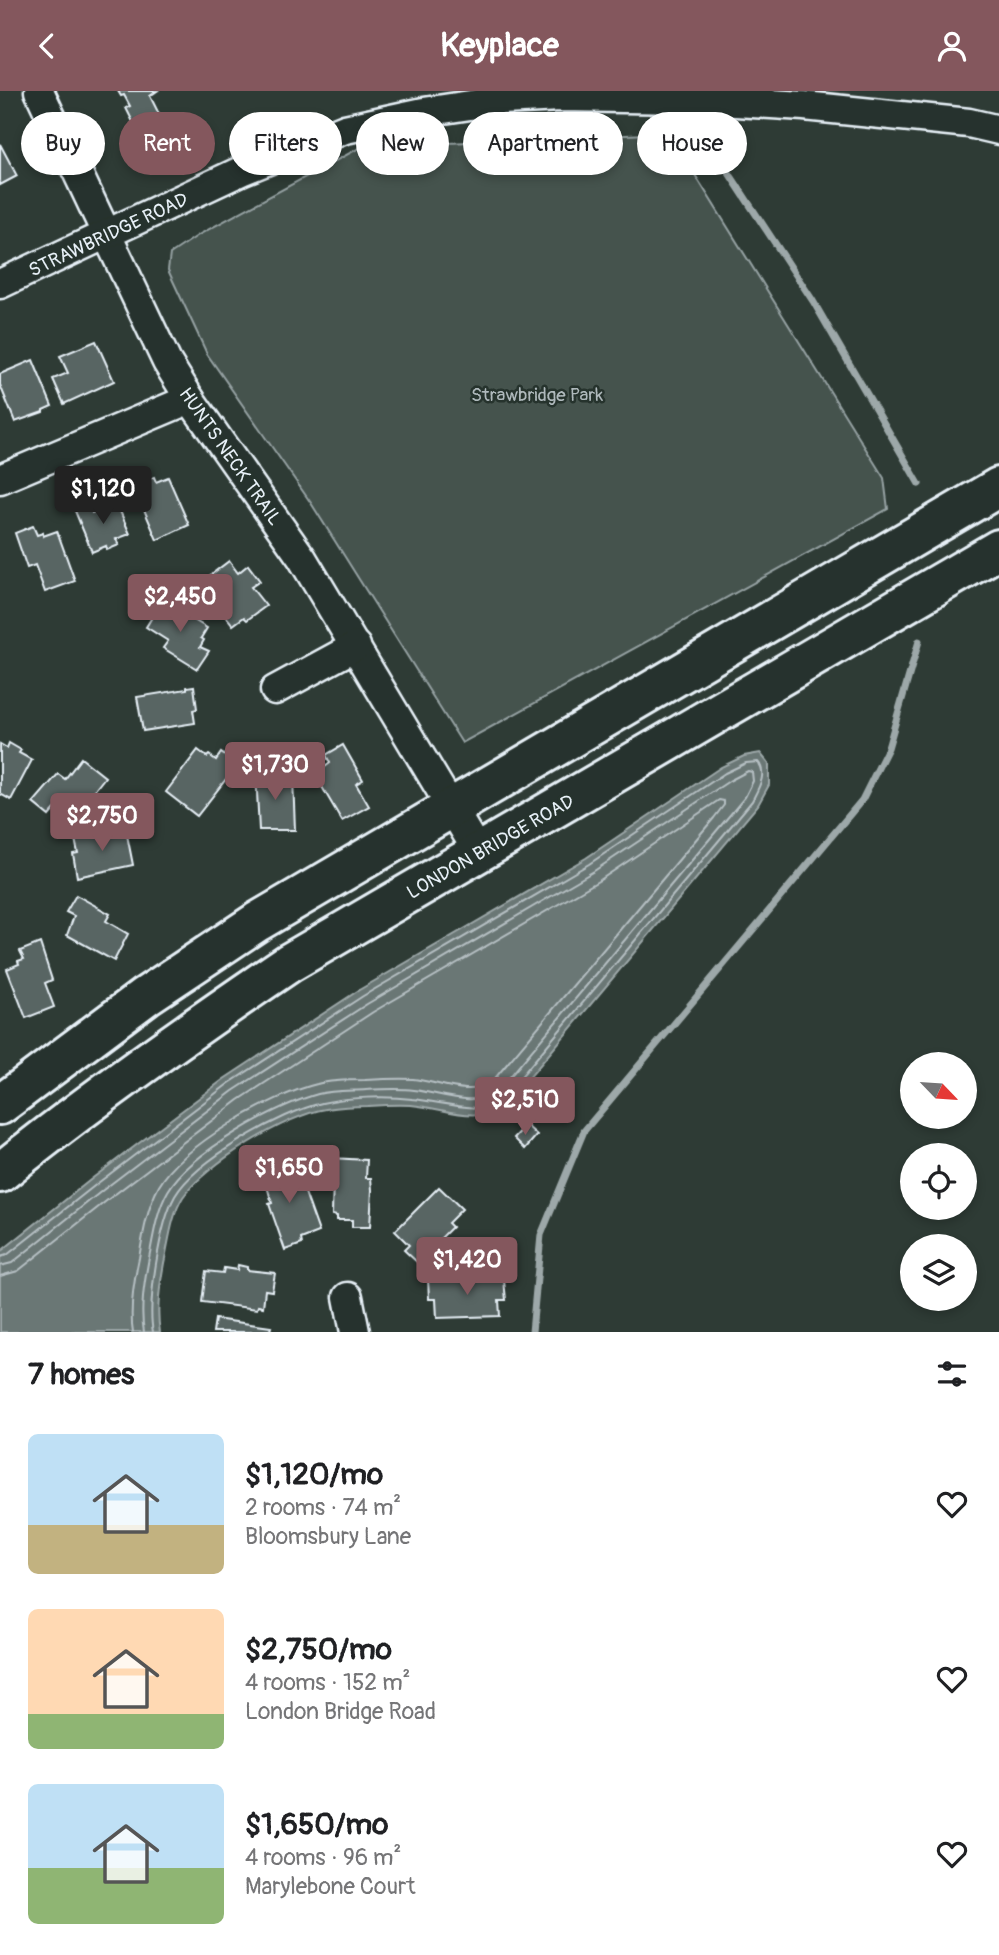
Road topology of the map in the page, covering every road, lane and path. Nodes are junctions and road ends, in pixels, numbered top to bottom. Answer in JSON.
{"nodes":[{"id":1,"x":39,"y":91,"type":"edge"},
{"id":2,"x":891,"y":103,"type":"edge"},
{"id":3,"x":999,"y":130,"type":"edge"},
{"id":4,"x":106,"y":235,"type":"junction"},
{"id":5,"x":0,"y":284,"type":"edge"},
{"id":6,"x":190,"y":399,"type":"junction"},
{"id":7,"x":0,"y":479,"type":"edge"},
{"id":8,"x":999,"y":487,"type":"edge"},
{"id":9,"x":999,"y":549,"type":"edge"},
{"id":10,"x":356,"y":646,"type":"junction"},
{"id":11,"x":275,"y":689,"type":"dead end"},
{"id":12,"x":452,"y":806,"type":"junction"},
{"id":13,"x":478,"y":852,"type":"junction"},
{"id":14,"x":0,"y":1105,"type":"edge"},
{"id":15,"x":0,"y":1173,"type":"edge"},
{"id":16,"x":348,"y":1297,"type":"dead end"},
{"id":17,"x":355,"y":1332,"type":"edge"}],
"edges":[{"from":1,"to":4,"type":"street","name":"HUNTS NECK TRAIL"},
{"from":2,"to":3,"type":"street","name":"STRAWBRIDGE ROAD"},
{"from":2,"to":4,"type":"street","name":"STRAWBRIDGE ROAD"},
{"from":4,"to":5,"type":"street","name":"STRAWBRIDGE ROAD"},
{"from":4,"to":6,"type":"street","name":"HUNTS NECK TRAIL"},
{"from":6,"to":7,"type":"street"},
{"from":6,"to":10,"type":"street","name":"HUNTS NECK TRAIL"},
{"from":8,"to":12,"type":"main road"},
{"from":9,"to":13,"type":"main road","name":"LONDON BRIDGE ROAD"},
{"from":10,"to":11,"type":"street"},
{"from":10,"to":12,"type":"street","name":"HUNTS NECK TRAIL"},
{"from":12,"to":13,"type":"street","name":"HUNTS NECK TRAIL"},
{"from":12,"to":14,"type":"main road"},
{"from":13,"to":15,"type":"main road","name":"LONDON BRIDGE ROAD"},
{"from":16,"to":17,"type":"street"}]}
